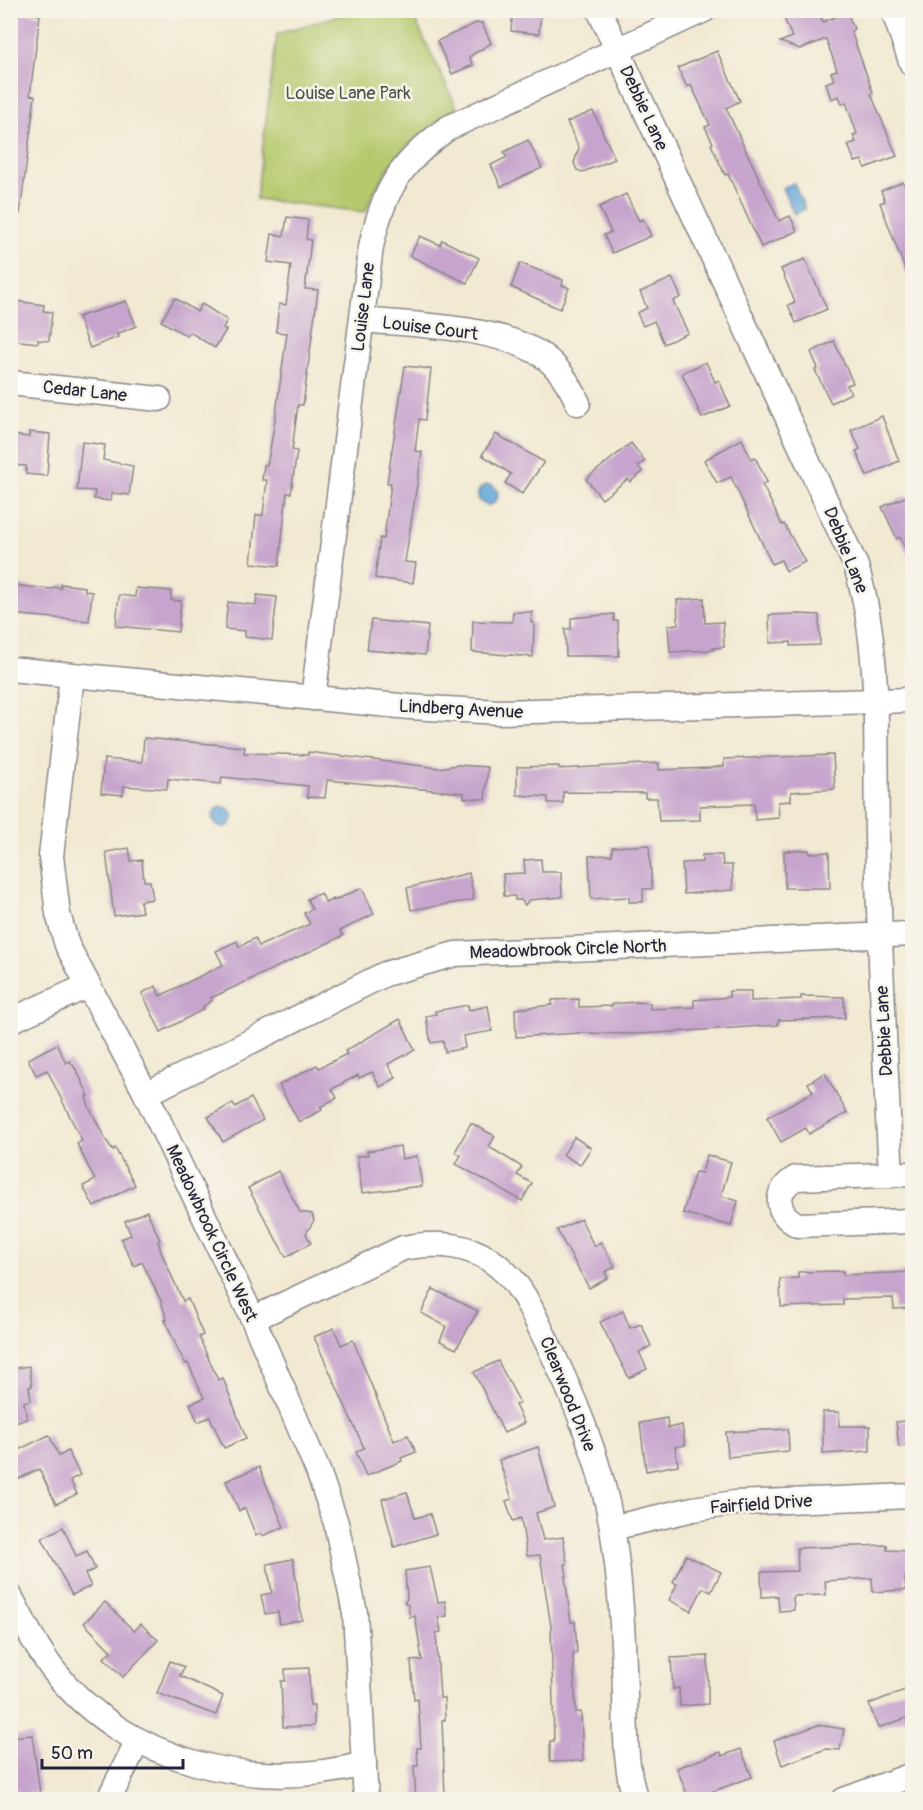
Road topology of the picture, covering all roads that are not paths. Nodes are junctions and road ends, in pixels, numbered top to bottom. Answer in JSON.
{"nodes":[{"id":1,"x":599,"y":10,"type":"edge"},
{"id":2,"x":704,"y":10,"type":"edge"},
{"id":3,"x":894,"y":10,"type":"edge"},
{"id":4,"x":617,"y":50,"type":"junction"},
{"id":5,"x":912,"y":64,"type":"edge"},
{"id":6,"x":362,"y":320,"type":"junction"},
{"id":7,"x":10,"y":383,"type":"edge"},
{"id":8,"x":159,"y":399,"type":"dead end"},
{"id":9,"x":578,"y":404,"type":"dead end"},
{"id":10,"x":10,"y":669,"type":"edge"},
{"id":11,"x":72,"y":676,"type":"junction"},
{"id":12,"x":314,"y":698,"type":"junction"},
{"id":13,"x":912,"y":700,"type":"edge"},
{"id":14,"x":874,"y":703,"type":"junction"},
{"id":15,"x":912,"y":934,"type":"edge"},
{"id":16,"x":879,"y":935,"type":"junction"},
{"id":17,"x":87,"y":986,"type":"junction"},
{"id":18,"x":10,"y":1021,"type":"edge"},
{"id":19,"x":146,"y":1094,"type":"junction"},
{"id":20,"x":902,"y":1174,"type":"edge"},
{"id":21,"x":912,"y":1221,"type":"edge"},
{"id":22,"x":253,"y":1319,"type":"junction"},
{"id":23,"x":912,"y":1496,"type":"edge"},
{"id":24,"x":612,"y":1528,"type":"junction"},
{"id":25,"x":10,"y":1596,"type":"edge"},
{"id":26,"x":138,"y":1740,"type":"junction"},
{"id":27,"x":364,"y":1764,"type":"junction"},
{"id":28,"x":912,"y":1775,"type":"edge"},
{"id":29,"x":110,"y":1799,"type":"edge"},
{"id":30,"x":366,"y":1800,"type":"edge"},
{"id":31,"x":636,"y":1800,"type":"edge"},
{"id":32,"x":844,"y":1800,"type":"edge"}],
"edges":[{"from":1,"to":4,"type":"street","name":"Debbie Lane"},
{"from":2,"to":4,"type":"street","name":"Louise Lane"},
{"from":3,"to":5,"type":"street"},
{"from":4,"to":6,"type":"street","name":"Louise Lane"},
{"from":4,"to":14,"type":"street","name":"Debbie Lane"},
{"from":6,"to":9,"type":"street","name":"Louise Court"},
{"from":6,"to":12,"type":"street","name":"Louise Lane"},
{"from":7,"to":8,"type":"street","name":"Cedar Lane"},
{"from":10,"to":11,"type":"street","name":"Lindberg Avenue"},
{"from":11,"to":12,"type":"street","name":"Lindberg Avenue"},
{"from":11,"to":17,"type":"street","name":"Meadowbrook Circle West"},
{"from":12,"to":14,"type":"street","name":"Lindberg Avenue"},
{"from":13,"to":14,"type":"street","name":"Lindberg Avenue"},
{"from":14,"to":16,"type":"street","name":"Debbie Lane"},
{"from":15,"to":16,"type":"street","name":"Meadowbrook Circle North"},
{"from":16,"to":19,"type":"street","name":"Meadowbrook Circle North"},
{"from":16,"to":20,"type":"street","name":"Debbie Lane"},
{"from":17,"to":18,"type":"street"},
{"from":17,"to":19,"type":"street","name":"Meadowbrook Circle West"},
{"from":19,"to":22,"type":"street","name":"Meadowbrook Circle West"},
{"from":20,"to":21,"type":"street"},
{"from":22,"to":24,"type":"street","name":"Clearwood Drive"},
{"from":22,"to":27,"type":"street","name":"Meadowbrook Circle West"},
{"from":23,"to":24,"type":"street","name":"Fairfield Drive"},
{"from":24,"to":31,"type":"street","name":"Clearwood Drive"},
{"from":25,"to":26,"type":"street"},
{"from":26,"to":27,"type":"street"},
{"from":26,"to":29,"type":"street"},
{"from":27,"to":30,"type":"street","name":"Meadowbrook Circle West"},
{"from":28,"to":32,"type":"street"}]}
